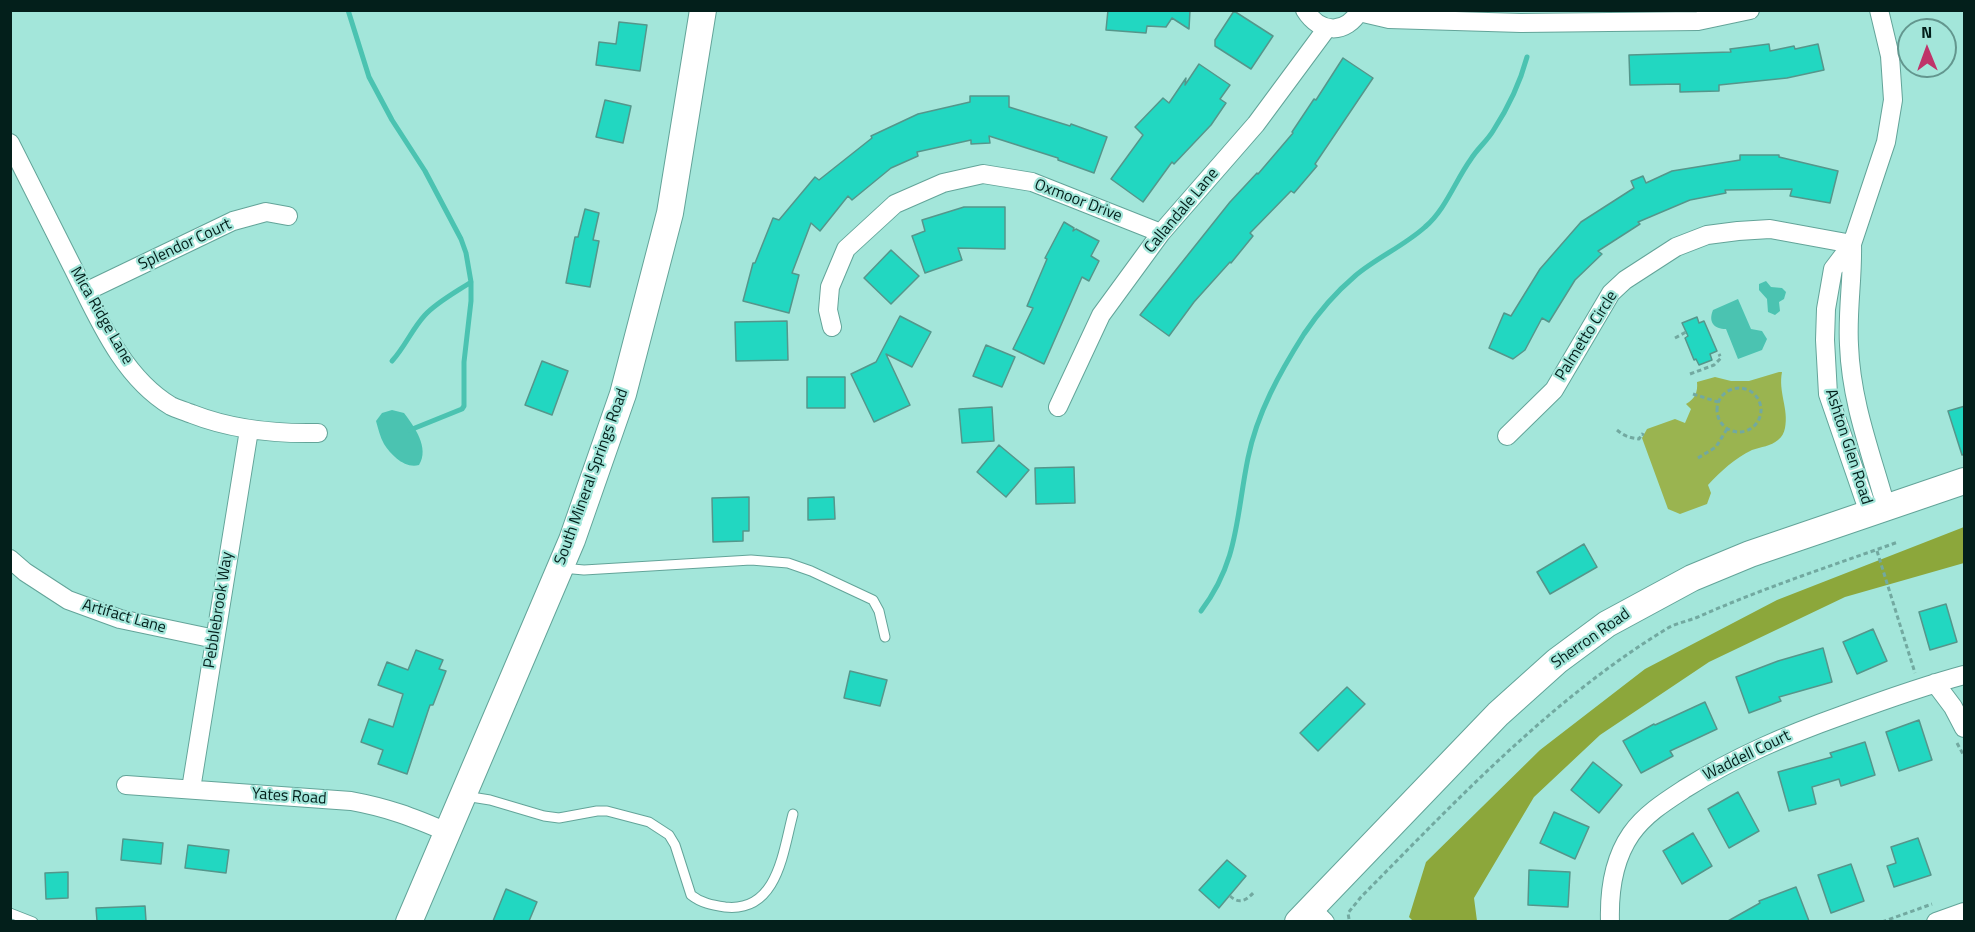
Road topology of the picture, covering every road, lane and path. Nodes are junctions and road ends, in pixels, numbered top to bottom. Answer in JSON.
{"nodes":[{"id":1,"x":704,"y":10,"type":"edge"},
{"id":2,"x":1305,"y":10,"type":"edge"},
{"id":3,"x":1750,"y":10,"type":"edge"},
{"id":4,"x":1879,"y":10,"type":"edge"},
{"id":5,"x":1360,"y":11,"type":"edge"},
{"id":6,"x":1327,"y":28,"type":"junction"},
{"id":7,"x":10,"y":143,"type":"edge"},
{"id":8,"x":19,"y":181,"type":"edge"},
{"id":9,"x":288,"y":216,"type":"dead end"},
{"id":10,"x":1161,"y":233,"type":"junction"},
{"id":11,"x":1852,"y":244,"type":"junction"},
{"id":12,"x":86,"y":292,"type":"junction"},
{"id":13,"x":832,"y":327,"type":"dead end"},
{"id":14,"x":1686,"y":332,"type":"dead end"},
{"id":15,"x":1675,"y":338,"type":"dead end"},
{"id":16,"x":1719,"y":354,"type":"dead end"},
{"id":17,"x":1690,"y":374,"type":"dead end"},
{"id":18,"x":1693,"y":394,"type":"dead end"},
{"id":19,"x":1718,"y":402,"type":"junction"},
{"id":20,"x":1058,"y":407,"type":"dead end"},
{"id":21,"x":1758,"y":420,"type":"junction"},
{"id":22,"x":1763,"y":422,"type":"dead end"},
{"id":23,"x":1727,"y":429,"type":"junction"},
{"id":24,"x":249,"y":430,"type":"junction"},
{"id":25,"x":1617,"y":430,"type":"dead end"},
{"id":26,"x":318,"y":433,"type":"dead end"},
{"id":27,"x":1644,"y":435,"type":"dead end"},
{"id":28,"x":1507,"y":436,"type":"dead end"},
{"id":29,"x":1698,"y":458,"type":"dead end"},
{"id":30,"x":1965,"y":481,"type":"edge"},
{"id":31,"x":1877,"y":510,"type":"junction"},
{"id":32,"x":1898,"y":542,"type":"dead end"},
{"id":33,"x":1877,"y":550,"type":"junction"},
{"id":34,"x":10,"y":559,"type":"edge"},
{"id":35,"x":560,"y":568,"type":"junction"},
{"id":36,"x":885,"y":637,"type":"dead end"},
{"id":37,"x":215,"y":639,"type":"junction"},
{"id":38,"x":1965,"y":675,"type":"edge"},
{"id":39,"x":1927,"y":684,"type":"junction"},
{"id":40,"x":1959,"y":732,"type":"edge"},
{"id":41,"x":1965,"y":756,"type":"edge"},
{"id":42,"x":126,"y":785,"type":"dead end"},
{"id":43,"x":190,"y":789,"type":"junction"},
{"id":44,"x":463,"y":795,"type":"junction"},
{"id":45,"x":793,"y":814,"type":"dead end"},
{"id":46,"x":447,"y":832,"type":"junction"},
{"id":47,"x":1255,"y":891,"type":"dead end"},
{"id":48,"x":1230,"y":896,"type":"dead end"},
{"id":49,"x":1934,"y":912,"type":"edge"},
{"id":50,"x":1965,"y":912,"type":"edge"},
{"id":51,"x":10,"y":913,"type":"edge"},
{"id":52,"x":1312,"y":917,"type":"edge"},
{"id":53,"x":1349,"y":919,"type":"dead end"},
{"id":54,"x":33,"y":921,"type":"edge"},
{"id":55,"x":409,"y":921,"type":"edge"},
{"id":56,"x":1610,"y":921,"type":"edge"},
{"id":57,"x":1881,"y":921,"type":"edge"}],
"edges":[{"from":1,"to":35,"type":"street","name":"South Mineral Springs Road"},
{"from":2,"to":6,"type":"street"},
{"from":3,"to":5,"type":"street"},
{"from":4,"to":11,"type":"street","name":"Ashton Glen Road"},
{"from":5,"to":6,"type":"street"},
{"from":6,"to":10,"type":"street","name":"Callandale Lane"},
{"from":7,"to":8,"type":"street","name":"Mica Ridge Lane"},
{"from":8,"to":12,"type":"street","name":"Mica Ridge Lane"},
{"from":9,"to":12,"type":"street","name":"Splendor Court"},
{"from":10,"to":13,"type":"street","name":"Oxmoor Drive"},
{"from":10,"to":20,"type":"street","name":"Callandale Lane"},
{"from":11,"to":28,"type":"street","name":"Palmetto Circle"},
{"from":11,"to":31,"type":"street","name":"Ashton Glen Road"},
{"from":11,"to":31,"type":"street","name":"Ashton Glen Road"},
{"from":12,"to":24,"type":"street","name":"Mica Ridge Lane"},
{"from":14,"to":15,"type":"path"},
{"from":16,"to":17,"type":"path"},
{"from":18,"to":19,"type":"path"},
{"from":19,"to":21,"type":"path"},
{"from":19,"to":23,"type":"path"},
{"from":21,"to":22,"type":"path"},
{"from":21,"to":23,"type":"path"},
{"from":23,"to":29,"type":"path"},
{"from":24,"to":26,"type":"street","name":"Mica Ridge Lane"},
{"from":24,"to":37,"type":"street","name":"Pebblebrook Way"},
{"from":25,"to":27,"type":"path"},
{"from":30,"to":31,"type":"street","name":"Sherron Road"},
{"from":31,"to":52,"type":"street","name":"Sherron Road"},
{"from":32,"to":33,"type":"path"},
{"from":33,"to":39,"type":"path"},
{"from":33,"to":53,"type":"path"},
{"from":34,"to":37,"type":"street","name":"Artifact Lane"},
{"from":35,"to":36,"type":"lane"},
{"from":35,"to":44,"type":"street","name":"South Mineral Springs Road"},
{"from":37,"to":43,"type":"street","name":"Pebblebrook Way"},
{"from":38,"to":39,"type":"street","name":"Waddell Court"},
{"from":39,"to":40,"type":"street"},
{"from":39,"to":56,"type":"street","name":"Waddell Court"},
{"from":40,"to":41,"type":"path"},
{"from":42,"to":43,"type":"street","name":"Yates Road"},
{"from":43,"to":46,"type":"street","name":"Yates Road"},
{"from":44,"to":45,"type":"lane"},
{"from":44,"to":46,"type":"street","name":"South Mineral Springs Road"},
{"from":46,"to":55,"type":"street","name":"South Mineral Springs Road"},
{"from":47,"to":48,"type":"path"},
{"from":49,"to":50,"type":"street"},
{"from":49,"to":57,"type":"path"},
{"from":51,"to":54,"type":"lane"}]}
